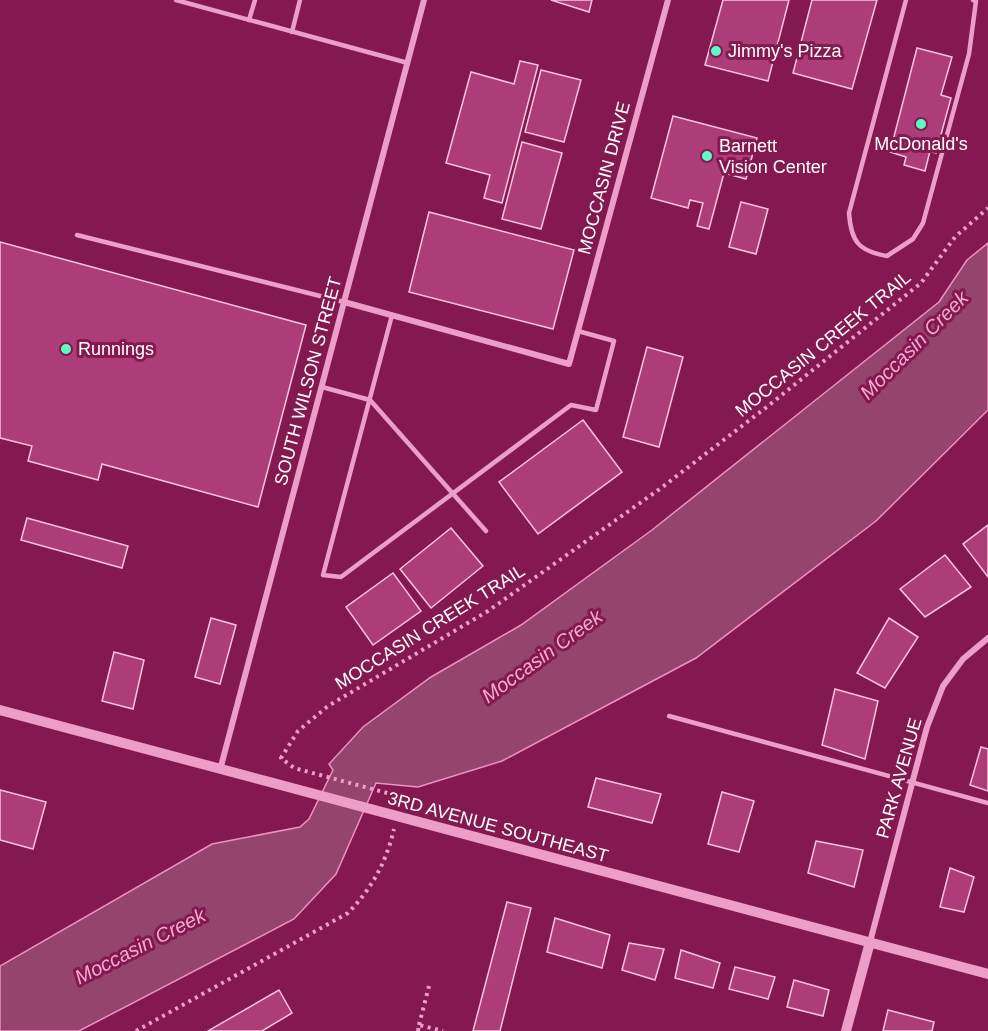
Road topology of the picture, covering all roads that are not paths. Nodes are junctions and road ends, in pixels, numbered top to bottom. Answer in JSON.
{"nodes":[{"id":1,"x":176,"y":0,"type":"edge"},
{"id":2,"x":255,"y":0,"type":"edge"},
{"id":3,"x":300,"y":0,"type":"edge"},
{"id":4,"x":424,"y":0,"type":"edge"},
{"id":5,"x":668,"y":0,"type":"edge"},
{"id":6,"x":906,"y":0,"type":"edge"},
{"id":7,"x":975,"y":0,"type":"edge"},
{"id":8,"x":249,"y":20,"type":"junction"},
{"id":9,"x":292,"y":32,"type":"junction"},
{"id":10,"x":408,"y":63,"type":"junction"},
{"id":11,"x":77,"y":235,"type":"dead end"},
{"id":12,"x":344,"y":302,"type":"junction"},
{"id":13,"x":392,"y":315,"type":"junction"},
{"id":14,"x":578,"y":331,"type":"junction"},
{"id":15,"x":322,"y":387,"type":"junction"},
{"id":16,"x":370,"y":400,"type":"junction"},
{"id":17,"x":454,"y":493,"type":"junction"},
{"id":18,"x":486,"y":531,"type":"dead end"},
{"id":19,"x":988,"y":638,"type":"edge"},
{"id":20,"x":0,"y":710,"type":"edge"},
{"id":21,"x":669,"y":716,"type":"dead end"},
{"id":22,"x":220,"y":770,"type":"junction"},
{"id":23,"x":913,"y":782,"type":"junction"},
{"id":24,"x":988,"y":802,"type":"edge"},
{"id":25,"x":870,"y":942,"type":"junction"},
{"id":26,"x":988,"y":974,"type":"edge"},
{"id":27,"x":846,"y":1031,"type":"edge"}],
"edges":[{"from":1,"to":8,"type":"lane"},
{"from":2,"to":8,"type":"lane"},
{"from":3,"to":9,"type":"lane"},
{"from":4,"to":10,"type":"street","name":"SOUTH WILSON STREET"},
{"from":5,"to":14,"type":"street","name":"MOCCASIN DRIVE"},
{"from":6,"to":7,"type":"lane"},
{"from":8,"to":9,"type":"lane"},
{"from":9,"to":10,"type":"lane"},
{"from":10,"to":12,"type":"street","name":"SOUTH WILSON STREET"},
{"from":11,"to":12,"type":"lane"},
{"from":12,"to":13,"type":"street"},
{"from":12,"to":15,"type":"street","name":"SOUTH WILSON STREET"},
{"from":13,"to":14,"type":"street","name":"MOCCASIN DRIVE"},
{"from":13,"to":16,"type":"lane"},
{"from":14,"to":17,"type":"lane"},
{"from":15,"to":16,"type":"lane"},
{"from":15,"to":22,"type":"street","name":"SOUTH WILSON STREET"},
{"from":16,"to":17,"type":"lane"},
{"from":16,"to":17,"type":"lane"},
{"from":17,"to":18,"type":"lane"},
{"from":19,"to":23,"type":"street","name":"PARK AVENUE"},
{"from":20,"to":22,"type":"street","name":"3RD AVENUE SOUTHEAST"},
{"from":21,"to":23,"type":"lane"},
{"from":22,"to":25,"type":"street","name":"3RD AVENUE SOUTHEAST"},
{"from":23,"to":24,"type":"lane"},
{"from":23,"to":25,"type":"street","name":"PARK AVENUE"},
{"from":25,"to":26,"type":"street","name":"3RD AVENUE SOUTHEAST"},
{"from":25,"to":27,"type":"street"}]}
